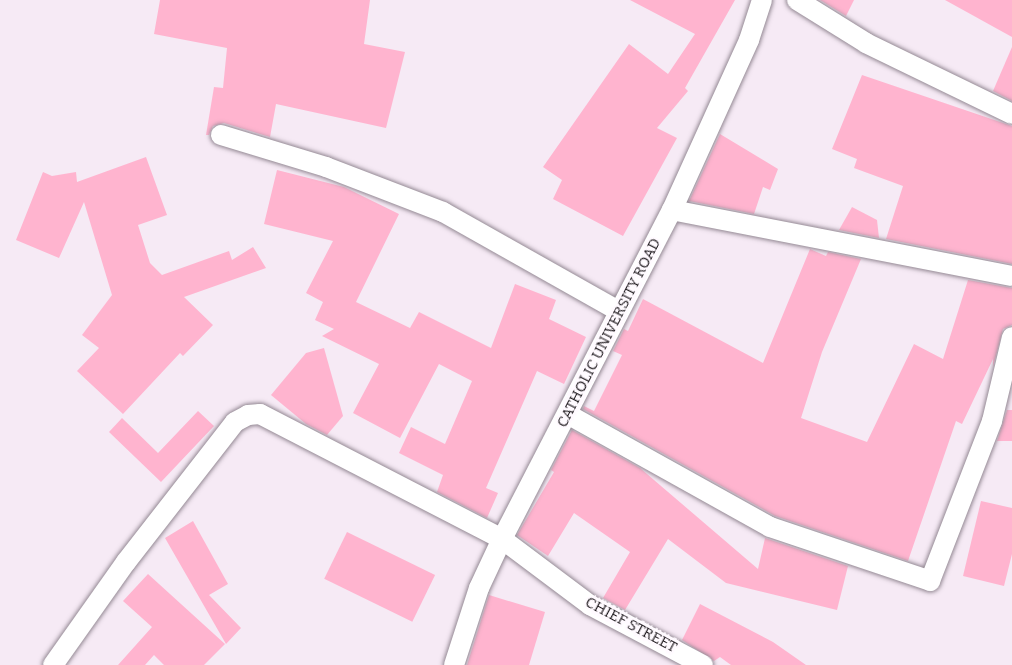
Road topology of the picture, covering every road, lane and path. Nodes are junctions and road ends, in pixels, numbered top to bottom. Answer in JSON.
{"nodes":[{"id":1,"x":762,"y":0,"type":"edge"},
{"id":2,"x":797,"y":0,"type":"edge"},
{"id":3,"x":1012,"y":114,"type":"edge"},
{"id":4,"x":221,"y":135,"type":"dead end"},
{"id":5,"x":672,"y":210,"type":"junction"},
{"id":6,"x":1012,"y":276,"type":"edge"},
{"id":7,"x":617,"y":310,"type":"junction"},
{"id":8,"x":1012,"y":337,"type":"edge"},
{"id":9,"x":569,"y":415,"type":"junction"},
{"id":10,"x":502,"y":539,"type":"junction"},
{"id":11,"x":53,"y":665,"type":"edge"},
{"id":12,"x":454,"y":665,"type":"edge"},
{"id":13,"x":703,"y":665,"type":"edge"}],
"edges":[{"from":1,"to":5,"type":"street","name":"CATHOLIC UNIVERSITY ROAD"},
{"from":2,"to":3,"type":"street"},
{"from":4,"to":7,"type":"street"},
{"from":5,"to":6,"type":"street"},
{"from":5,"to":7,"type":"street","name":"CATHOLIC UNIVERSITY ROAD"},
{"from":7,"to":9,"type":"street","name":"CATHOLIC UNIVERSITY ROAD"},
{"from":8,"to":9,"type":"street"},
{"from":9,"to":10,"type":"street","name":"CATHOLIC UNIVERSITY ROAD"},
{"from":10,"to":11,"type":"street","name":"CHIEF STREET"},
{"from":10,"to":12,"type":"street","name":"CATHOLIC UNIVERSITY ROAD"},
{"from":10,"to":13,"type":"street","name":"CHIEF STREET"}]}
